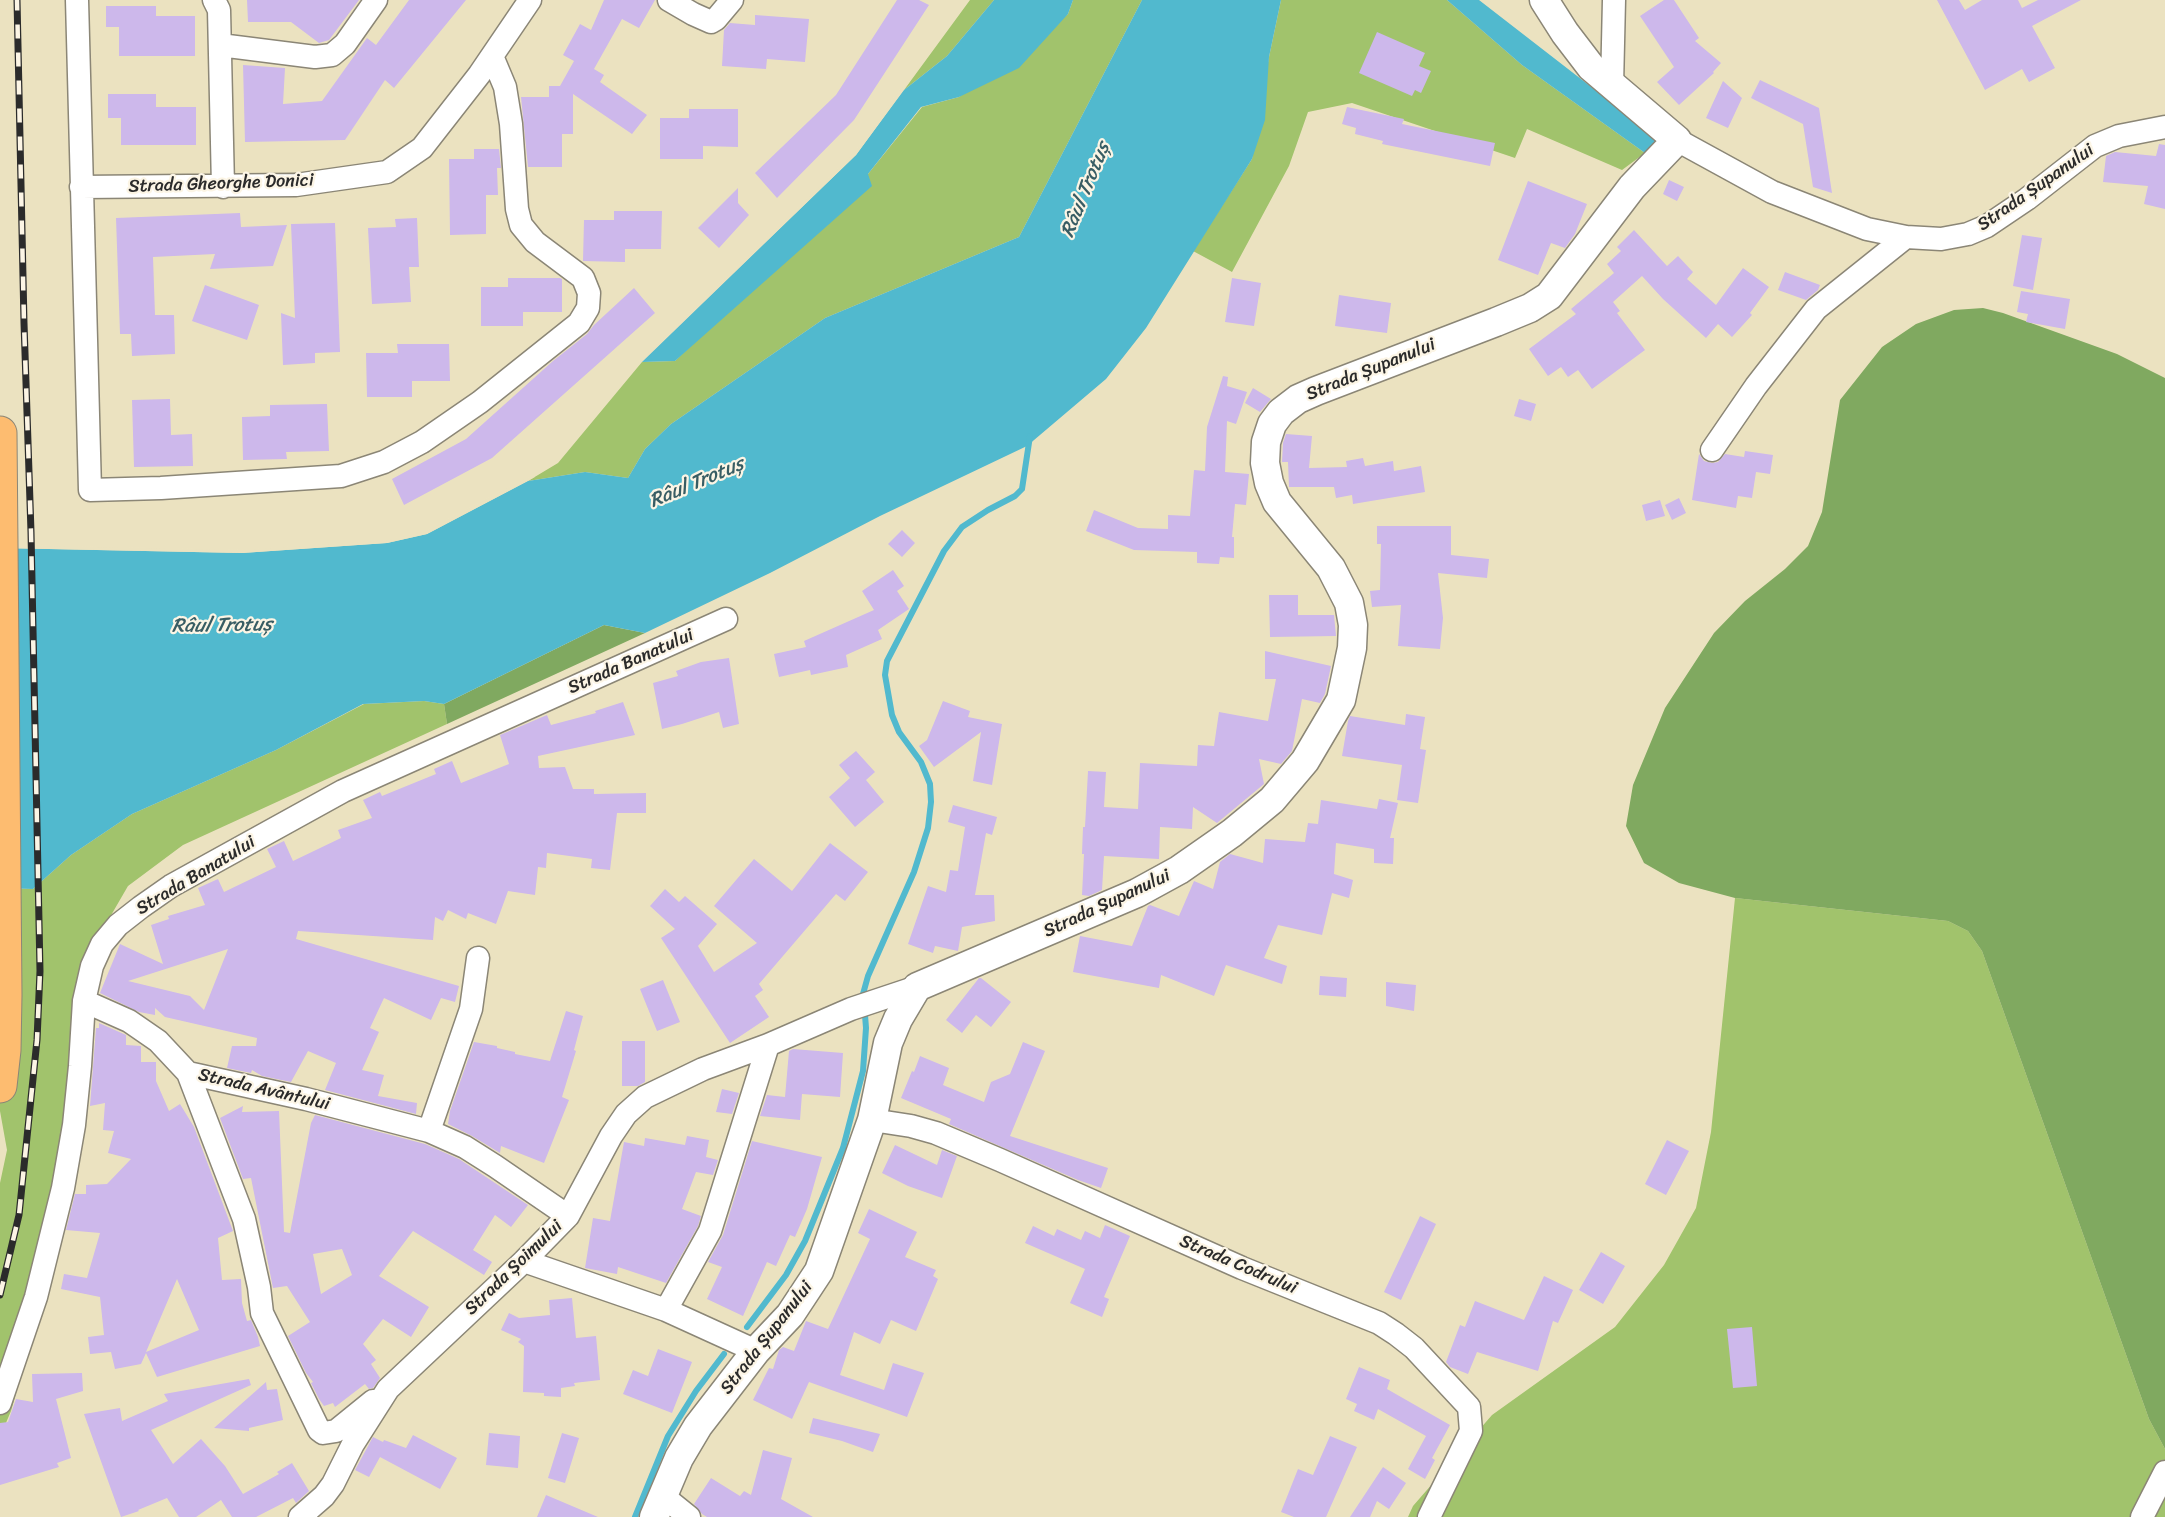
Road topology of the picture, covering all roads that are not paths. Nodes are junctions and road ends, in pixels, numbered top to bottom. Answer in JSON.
{"nodes":[{"id":1,"x":77,"y":0,"type":"edge"},
{"id":2,"x":214,"y":0,"type":"edge"},
{"id":3,"x":376,"y":0,"type":"edge"},
{"id":4,"x":530,"y":0,"type":"edge"},
{"id":5,"x":669,"y":0,"type":"edge"},
{"id":6,"x":732,"y":0,"type":"edge"},
{"id":7,"x":1544,"y":0,"type":"edge"},
{"id":8,"x":1614,"y":0,"type":"edge"},
{"id":9,"x":220,"y":45,"type":"junction"},
{"id":10,"x":492,"y":56,"type":"junction"},
{"id":11,"x":1612,"y":86,"type":"junction"},
{"id":12,"x":2165,"y":127,"type":"edge"},
{"id":13,"x":1677,"y":140,"type":"junction"},
{"id":14,"x":81,"y":187,"type":"junction"},
{"id":15,"x":223,"y":187,"type":"junction"},
{"id":16,"x":1906,"y":237,"type":"junction"},
{"id":17,"x":0,"y":433,"type":"edge"},
{"id":18,"x":1712,"y":450,"type":"dead end"},
{"id":19,"x":726,"y":619,"type":"dead end"},
{"id":20,"x":478,"y":958,"type":"dead end"},
{"id":21,"x":917,"y":987,"type":"junction"},
{"id":22,"x":84,"y":1001,"type":"junction"},
{"id":23,"x":768,"y":1045,"type":"junction"},
{"id":24,"x":188,"y":1073,"type":"junction"},
{"id":25,"x":0,"y":1086,"type":"edge"},
{"id":26,"x":872,"y":1120,"type":"junction"},
{"id":27,"x":429,"y":1131,"type":"junction"},
{"id":28,"x":568,"y":1216,"type":"junction"},
{"id":29,"x":524,"y":1261,"type":"junction"},
{"id":30,"x":666,"y":1310,"type":"junction"},
{"id":31,"x":756,"y":1351,"type":"junction"},
{"id":32,"x":388,"y":1389,"type":"junction"},
{"id":33,"x":0,"y":1403,"type":"edge"},
{"id":34,"x":2165,"y":1473,"type":"edge"},
{"id":35,"x":658,"y":1507,"type":"edge"},
{"id":36,"x":300,"y":1517,"type":"edge"},
{"id":37,"x":688,"y":1517,"type":"edge"},
{"id":38,"x":1429,"y":1517,"type":"edge"},
{"id":39,"x":2142,"y":1517,"type":"edge"}],
"edges":[{"from":1,"to":14,"type":"street"},
{"from":2,"to":9,"type":"street"},
{"from":3,"to":9,"type":"street"},
{"from":4,"to":10,"type":"street","name":"Strada Gheorghe Donici"},
{"from":5,"to":6,"type":"street"},
{"from":7,"to":11,"type":"street"},
{"from":8,"to":11,"type":"street"},
{"from":9,"to":15,"type":"street"},
{"from":10,"to":14,"type":"street"},
{"from":10,"to":15,"type":"street","name":"Strada Gheorghe Donici"},
{"from":11,"to":13,"type":"street"},
{"from":12,"to":16,"type":"street","name":"Strada Șupanului"},
{"from":13,"to":16,"type":"street","name":"Strada Șupanului"},
{"from":13,"to":21,"type":"street","name":"Strada Șupanului"},
{"from":14,"to":15,"type":"street","name":"Strada Gheorghe Donici"},
{"from":16,"to":18,"type":"street"},
{"from":17,"to":25,"type":"main road"},
{"from":19,"to":22,"type":"street","name":"Strada Banatului"},
{"from":20,"to":27,"type":"street"},
{"from":21,"to":23,"type":"street","name":"Strada Șoimului"},
{"from":21,"to":26,"type":"street","name":"Strada Șupanului"},
{"from":22,"to":24,"type":"street","name":"Strada Avântului"},
{"from":22,"to":33,"type":"street","name":"Strada Banatului"},
{"from":23,"to":28,"type":"street","name":"Strada Șoimului"},
{"from":23,"to":30,"type":"street"},
{"from":24,"to":27,"type":"street","name":"Strada Avântului"},
{"from":24,"to":32,"type":"street"},
{"from":26,"to":31,"type":"street","name":"Strada Șupanului"},
{"from":26,"to":38,"type":"street","name":"Strada Codrului"},
{"from":27,"to":28,"type":"street","name":"Strada Avântului"},
{"from":28,"to":29,"type":"street","name":"Strada Șoimului"},
{"from":29,"to":30,"type":"street"},
{"from":29,"to":32,"type":"street","name":"Strada Șoimului"},
{"from":30,"to":31,"type":"street"},
{"from":31,"to":35,"type":"street","name":"Strada Șupanului"},
{"from":32,"to":36,"type":"street","name":"Strada Șoimului"},
{"from":34,"to":39,"type":"street"},
{"from":35,"to":37,"type":"street"}]}
